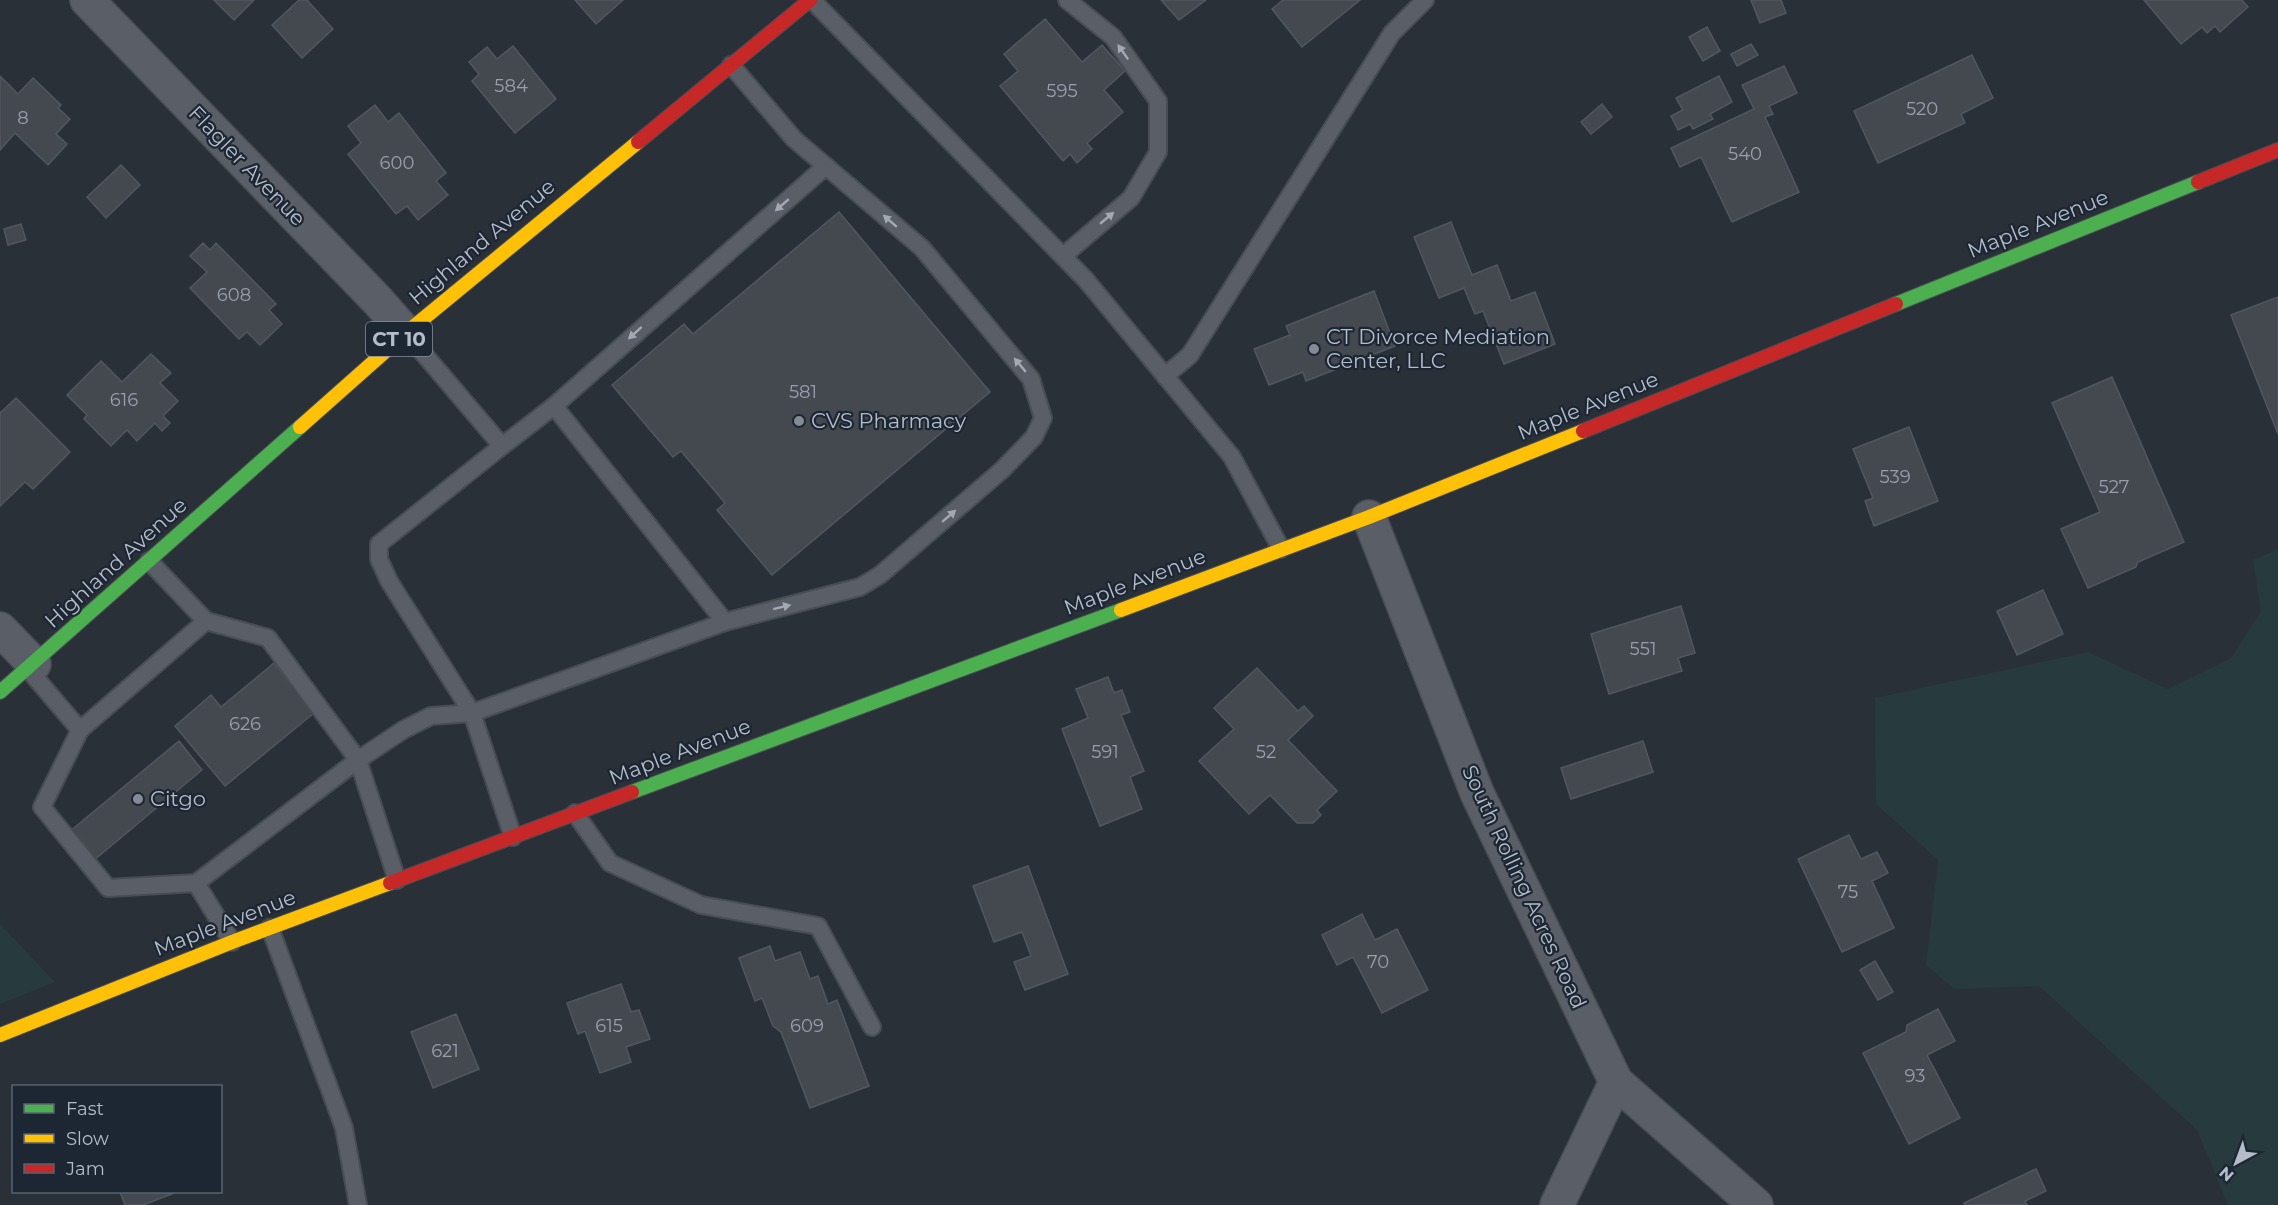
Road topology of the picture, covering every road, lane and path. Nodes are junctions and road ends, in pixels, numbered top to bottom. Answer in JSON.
{"nodes":[{"id":1,"x":87,"y":0,"type":"edge"},
{"id":2,"x":811,"y":0,"type":"edge"},
{"id":3,"x":1067,"y":0,"type":"edge"},
{"id":4,"x":1425,"y":0,"type":"edge"},
{"id":5,"x":730,"y":65,"type":"junction"},
{"id":6,"x":2278,"y":150,"type":"edge"},
{"id":7,"x":826,"y":166,"type":"junction"},
{"id":8,"x":1063,"y":256,"type":"junction"},
{"id":9,"x":406,"y":333,"type":"junction"},
{"id":10,"x":1165,"y":376,"type":"junction"},
{"id":11,"x":554,"y":406,"type":"junction"},
{"id":12,"x":502,"y":446,"type":"junction"},
{"id":13,"x":1369,"y":517,"type":"junction"},
{"id":14,"x":1281,"y":549,"type":"junction"},
{"id":15,"x":149,"y":561,"type":"junction"},
{"id":16,"x":206,"y":621,"type":"junction"},
{"id":17,"x":725,"y":622,"type":"junction"},
{"id":18,"x":0,"y":630,"type":"edge"},
{"id":19,"x":31,"y":667,"type":"junction"},
{"id":20,"x":0,"y":692,"type":"edge"},
{"id":21,"x":472,"y":713,"type":"junction"},
{"id":22,"x":80,"y":730,"type":"junction"},
{"id":23,"x":358,"y":760,"type":"junction"},
{"id":24,"x":575,"y":813,"type":"junction"},
{"id":25,"x":513,"y":837,"type":"junction"},
{"id":26,"x":397,"y":880,"type":"junction"},
{"id":27,"x":196,"y":883,"type":"junction"},
{"id":28,"x":270,"y":928,"type":"junction"},
{"id":29,"x":232,"y":942,"type":"junction"},
{"id":30,"x":872,"y":1027,"type":"dead end"},
{"id":31,"x":0,"y":1035,"type":"edge"},
{"id":32,"x":1616,"y":1082,"type":"junction"},
{"id":33,"x":358,"y":1205,"type":"edge"},
{"id":34,"x":1557,"y":1205,"type":"edge"},
{"id":35,"x":1756,"y":1205,"type":"edge"}],
"edges":[{"from":1,"to":9,"type":"street","name":"Flagler Avenue"},
{"from":2,"to":5,"type":"main road","name":"Highland Avenue","number":"CT 10"},
{"from":2,"to":8,"type":"lane"},
{"from":8,"to":3,"type":"lane","one_way":true},
{"from":4,"to":10,"type":"lane"},
{"from":5,"to":7,"type":"lane"},
{"from":5,"to":9,"type":"main road","name":"Highland Avenue","number":"CT 10"},
{"from":6,"to":13,"type":"main road","name":"Maple Avenue"},
{"from":7,"to":11,"type":"lane","one_way":true},
{"from":17,"to":7,"type":"lane","one_way":true},
{"from":8,"to":10,"type":"lane"},
{"from":9,"to":12,"type":"lane"},
{"from":9,"to":15,"type":"main road","name":"Highland Avenue","number":"CT 10"},
{"from":10,"to":14,"type":"lane"},
{"from":11,"to":12,"type":"lane"},
{"from":11,"to":17,"type":"lane"},
{"from":12,"to":21,"type":"lane"},
{"from":13,"to":14,"type":"main road","name":"Maple Avenue"},
{"from":13,"to":32,"type":"street","name":"South Rolling Acres Road"},
{"from":14,"to":24,"type":"main road","name":"Maple Avenue"},
{"from":15,"to":16,"type":"lane"},
{"from":15,"to":19,"type":"main road","name":"Highland Avenue","number":"CT 10"},
{"from":16,"to":22,"type":"lane"},
{"from":16,"to":23,"type":"lane"},
{"from":17,"to":21,"type":"lane"},
{"from":18,"to":19,"type":"street"},
{"from":19,"to":20,"type":"main road","name":"Highland Avenue","number":"CT 10"},
{"from":19,"to":22,"type":"lane"},
{"from":21,"to":23,"type":"lane"},
{"from":21,"to":25,"type":"lane"},
{"from":22,"to":27,"type":"lane"},
{"from":23,"to":26,"type":"lane"},
{"from":23,"to":27,"type":"lane"},
{"from":24,"to":25,"type":"main road","name":"Maple Avenue"},
{"from":24,"to":30,"type":"lane"},
{"from":25,"to":26,"type":"main road","name":"Maple Avenue"},
{"from":26,"to":28,"type":"main road","name":"Maple Avenue"},
{"from":27,"to":29,"type":"lane"},
{"from":28,"to":29,"type":"main road","name":"Maple Avenue"},
{"from":28,"to":33,"type":"lane"},
{"from":29,"to":31,"type":"main road","name":"Maple Avenue"},
{"from":32,"to":34,"type":"street"},
{"from":32,"to":35,"type":"street","name":"South Rolling Acres Road"}]}
